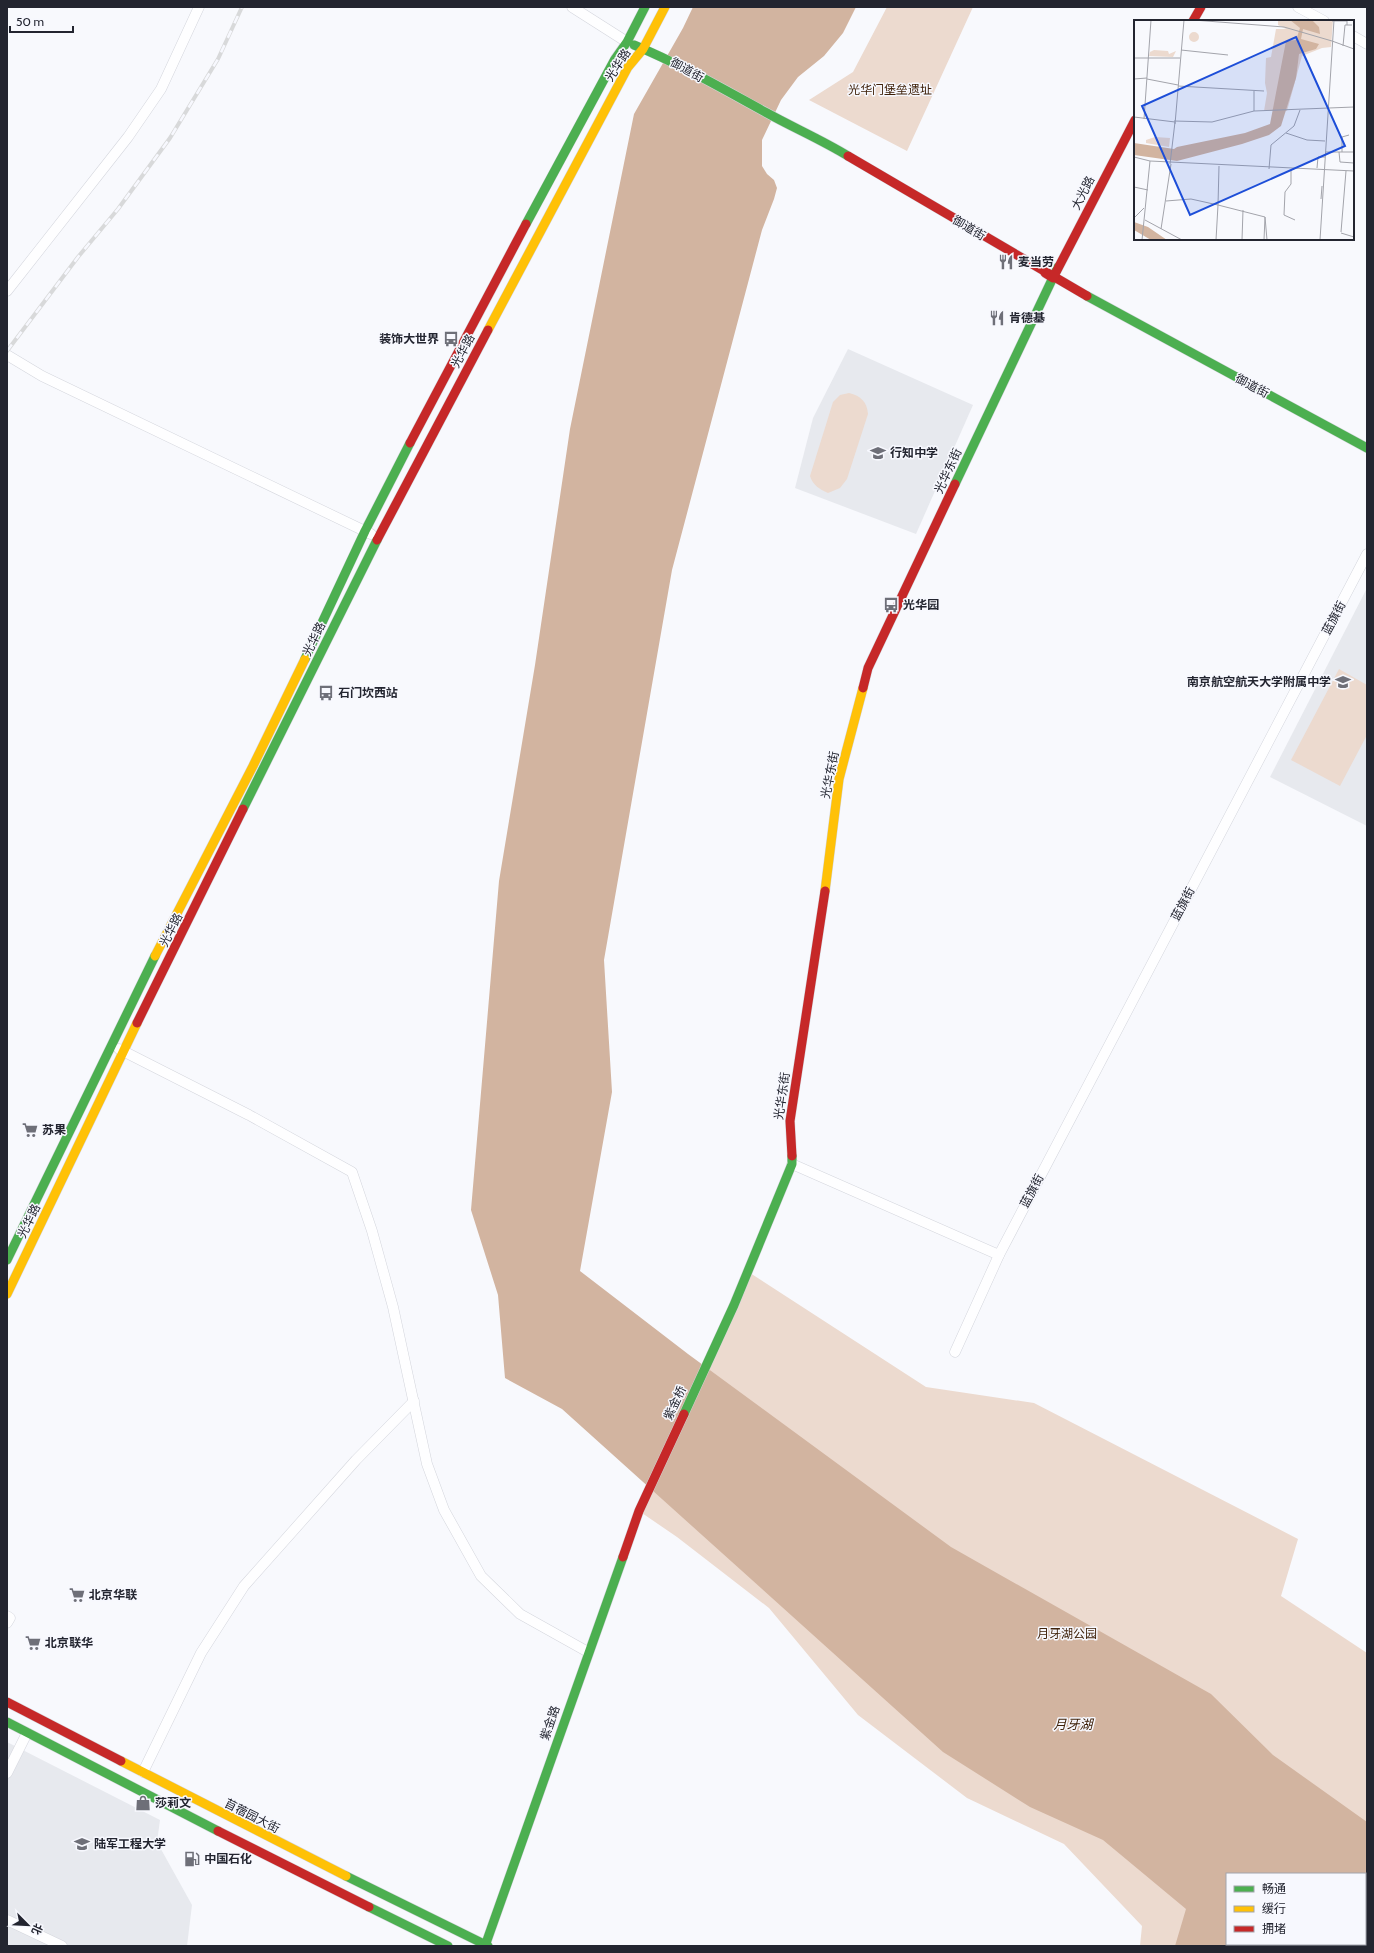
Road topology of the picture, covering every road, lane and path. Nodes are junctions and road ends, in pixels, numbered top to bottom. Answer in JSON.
{"nodes":[{"id":1,"x":199,"y":7,"type":"edge"},
{"id":2,"x":572,"y":7,"type":"edge"},
{"id":3,"x":645,"y":7,"type":"edge"},
{"id":4,"x":665,"y":7,"type":"edge"},
{"id":5,"x":1201,"y":7,"type":"edge"},
{"id":6,"x":1298,"y":7,"type":"edge"},
{"id":7,"x":1193,"y":20,"type":"edge"},
{"id":8,"x":1322,"y":20,"type":"edge"},
{"id":9,"x":1354,"y":37,"type":"edge"},
{"id":10,"x":627,"y":42,"type":"junction"},
{"id":11,"x":1367,"y":44,"type":"edge"},
{"id":12,"x":643,"y":49,"type":"junction"},
{"id":13,"x":1134,"y":122,"type":"edge"},
{"id":14,"x":1053,"y":278,"type":"junction"},
{"id":15,"x":7,"y":291,"type":"edge"},
{"id":16,"x":7,"y":355,"type":"edge"},
{"id":17,"x":1367,"y":448,"type":"edge"},
{"id":18,"x":365,"y":531,"type":"junction"},
{"id":19,"x":378,"y":537,"type":"junction"},
{"id":20,"x":1367,"y":554,"type":"edge"},
{"id":21,"x":113,"y":1045,"type":"junction"},
{"id":22,"x":124,"y":1052,"type":"junction"},
{"id":23,"x":792,"y":1164,"type":"junction"},
{"id":24,"x":999,"y":1255,"type":"junction"},
{"id":25,"x":7,"y":1260,"type":"edge"},
{"id":26,"x":7,"y":1294,"type":"edge"},
{"id":27,"x":734,"y":1305,"type":"joint"},
{"id":28,"x":955,"y":1352,"type":"dead end"},
{"id":29,"x":414,"y":1401,"type":"junction"},
{"id":30,"x":639,"y":1511,"type":"joint"},
{"id":31,"x":7,"y":1616,"type":"edge"},
{"id":32,"x":7,"y":1623,"type":"edge"},
{"id":33,"x":588,"y":1652,"type":"junction"},
{"id":34,"x":7,"y":1702,"type":"edge"},
{"id":35,"x":7,"y":1722,"type":"edge"},
{"id":36,"x":27,"y":1733,"type":"junction"},
{"id":37,"x":144,"y":1772,"type":"junction"},
{"id":38,"x":7,"y":1773,"type":"edge"},
{"id":39,"x":7,"y":1920,"type":"edge"},
{"id":40,"x":62,"y":1946,"type":"edge"},
{"id":41,"x":448,"y":1946,"type":"edge"},
{"id":42,"x":486,"y":1946,"type":"edge"}],
"edges":[{"from":1,"to":15,"type":"street"},
{"from":2,"to":10,"type":"street"},
{"from":3,"to":10,"type":"main road","name":"光华路"},
{"from":4,"to":12,"type":"main road","name":"光华路"},
{"from":5,"to":7,"type":"main road"},
{"from":6,"to":8,"type":"street"},
{"from":9,"to":11,"type":"street"},
{"from":10,"to":12,"type":"main road","name":"御道街"},
{"from":10,"to":18,"type":"main road","name":"光华路"},
{"from":12,"to":14,"type":"main road","name":"御道街"},
{"from":12,"to":19,"type":"main road","name":"光华路"},
{"from":13,"to":14,"type":"main road","name":"光华东街"},
{"from":14,"to":17,"type":"main road","name":"御道街"},
{"from":14,"to":23,"type":"main road","name":"光华东街"},
{"from":16,"to":18,"type":"street"},
{"from":18,"to":19,"type":"street"},
{"from":18,"to":21,"type":"main road","name":"光华路"},
{"from":19,"to":22,"type":"main road","name":"光华路"},
{"from":20,"to":24,"type":"street","name":"蓝旗街"},
{"from":21,"to":22,"type":"street"},
{"from":21,"to":25,"type":"main road","name":"光华路"},
{"from":22,"to":26,"type":"main road","name":"光华路"},
{"from":22,"to":29,"type":"street"},
{"from":23,"to":24,"type":"street"},
{"from":23,"to":27,"type":"main road","name":"光华东街"},
{"from":24,"to":28,"type":"street","name":"蓝旗街"},
{"from":27,"to":30,"type":"main road","name":"紫金桥"},
{"from":29,"to":33,"type":"street"},
{"from":29,"to":37,"type":"street"},
{"from":30,"to":33,"type":"main road","name":"紫金路"},
{"from":31,"to":32,"type":"street"},
{"from":33,"to":42,"type":"main road","name":"紫金路"},
{"from":34,"to":37,"type":"main road","name":"苜蓿园大街"},
{"from":35,"to":36,"type":"main road"},
{"from":36,"to":38,"type":"street"},
{"from":36,"to":41,"type":"main road"},
{"from":37,"to":42,"type":"main road","name":"苜蓿园大街"},
{"from":39,"to":40,"type":"street"}]}
